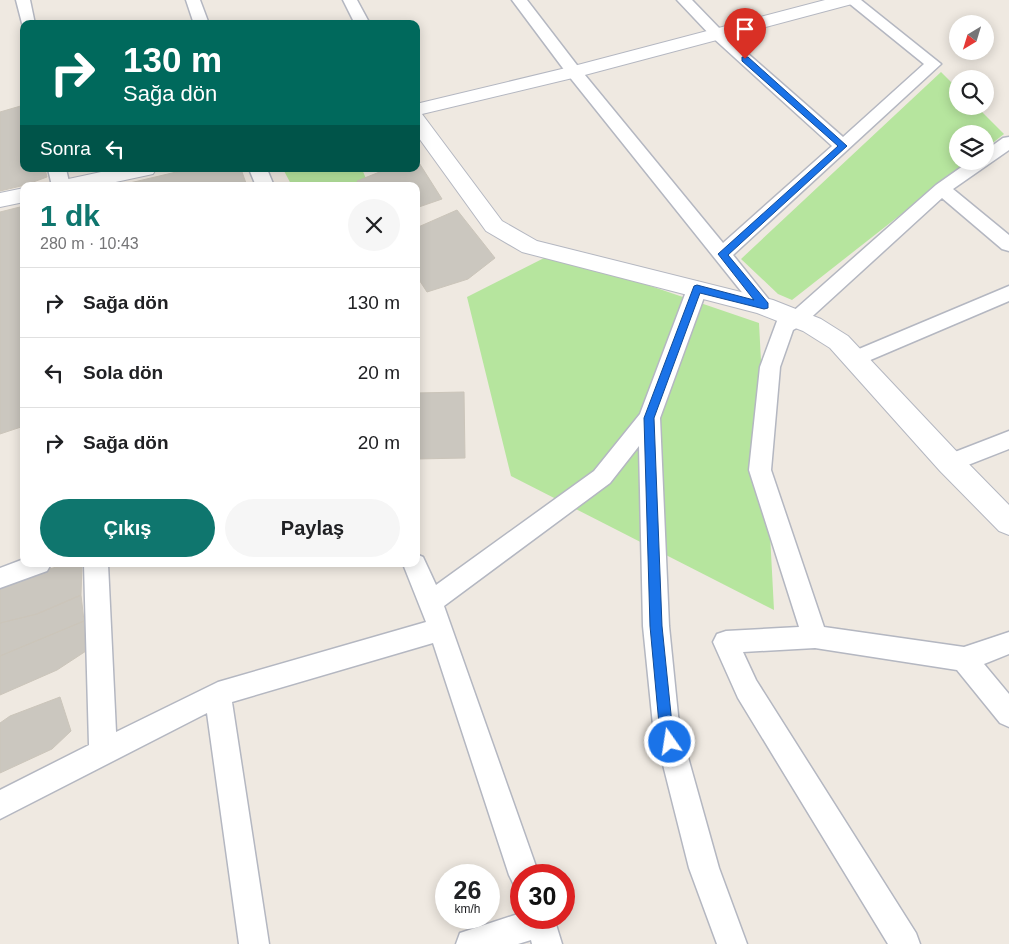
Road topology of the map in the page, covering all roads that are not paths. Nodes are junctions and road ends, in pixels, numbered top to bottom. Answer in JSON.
{"nodes":[{"id":1,"x":23,"y":0,"type":"edge"},
{"id":2,"x":193,"y":0,"type":"edge"},
{"id":3,"x":350,"y":0,"type":"edge"},
{"id":4,"x":519,"y":0,"type":"edge"},
{"id":5,"x":684,"y":0,"type":"edge"},
{"id":6,"x":846,"y":0,"type":"edge"},
{"id":7,"x":852,"y":0,"type":"edge"},
{"id":8,"x":27,"y":20,"type":"edge"},
{"id":9,"x":200,"y":20,"type":"edge"},
{"id":10,"x":361,"y":20,"type":"edge"},
{"id":11,"x":717,"y":34,"type":"junction"},
{"id":12,"x":574,"y":72,"type":"junction"},
{"id":13,"x":420,"y":109,"type":"edge"},
{"id":14,"x":420,"y":124,"type":"edge"},
{"id":15,"x":1009,"y":142,"type":"edge"},
{"id":16,"x":843,"y":146,"type":"junction"},
{"id":17,"x":994,"y":153,"type":"edge"},
{"id":18,"x":970,"y":170,"type":"edge"},
{"id":19,"x":131,"y":172,"type":"edge"},
{"id":20,"x":86,"y":182,"type":"edge"},
{"id":21,"x":942,"y":189,"type":"junction"},
{"id":22,"x":20,"y":197,"type":"edge"},
{"id":23,"x":0,"y":200,"type":"edge"},
{"id":24,"x":1009,"y":245,"type":"edge"},
{"id":25,"x":723,"y":254,"type":"junction"},
{"id":26,"x":697,"y":289,"type":"junction"},
{"id":27,"x":1009,"y":293,"type":"edge"},
{"id":28,"x":764,"y":306,"type":"junction"},
{"id":29,"x":797,"y":319,"type":"junction"},
{"id":30,"x":854,"y":359,"type":"junction"},
{"id":31,"x":649,"y":418,"type":"junction"},
{"id":32,"x":1009,"y":440,"type":"edge"},
{"id":33,"x":950,"y":462,"type":"junction"},
{"id":34,"x":1009,"y":523,"type":"edge"},
{"id":35,"x":31,"y":567,"type":"edge"},
{"id":36,"x":96,"y":567,"type":"edge"},
{"id":37,"x":416,"y":567,"type":"edge"},
{"id":38,"x":0,"y":578,"type":"edge"},
{"id":39,"x":430,"y":602,"type":"junction"},
{"id":40,"x":442,"y":629,"type":"junction"},
{"id":41,"x":815,"y":637,"type":"junction"},
{"id":42,"x":1009,"y":643,"type":"edge"},
{"id":43,"x":964,"y":659,"type":"junction"},
{"id":44,"x":218,"y":694,"type":"junction"},
{"id":45,"x":1009,"y":714,"type":"edge"},
{"id":46,"x":103,"y":753,"type":"junction"},
{"id":47,"x":0,"y":805,"type":"edge"},
{"id":48,"x":520,"y":864,"type":"edge"},
{"id":49,"x":538,"y":929,"type":"edge"},
{"id":50,"x":254,"y":944,"type":"edge"},
{"id":51,"x":471,"y":944,"type":"edge"},
{"id":52,"x":732,"y":944,"type":"edge"},
{"id":53,"x":905,"y":944,"type":"edge"}],
"edges":[{"from":1,"to":8,"type":"street"},
{"from":2,"to":9,"type":"street"},
{"from":3,"to":10,"type":"street"},
{"from":4,"to":12,"type":"street"},
{"from":5,"to":11,"type":"street"},
{"from":6,"to":11,"type":"street"},
{"from":7,"to":16,"type":"street"},
{"from":11,"to":12,"type":"street"},
{"from":11,"to":16,"type":"street"},
{"from":12,"to":13,"type":"street"},
{"from":12,"to":25,"type":"street"},
{"from":14,"to":26,"type":"street"},
{"from":15,"to":17,"type":"street"},
{"from":16,"to":25,"type":"street"},
{"from":18,"to":21,"type":"street"},
{"from":19,"to":20,"type":"street"},
{"from":21,"to":24,"type":"street"},
{"from":21,"to":29,"type":"street"},
{"from":22,"to":23,"type":"street"},
{"from":25,"to":28,"type":"street"},
{"from":26,"to":28,"type":"street"},
{"from":26,"to":31,"type":"street"},
{"from":27,"to":30,"type":"street"},
{"from":28,"to":29,"type":"street"},
{"from":29,"to":30,"type":"street"},
{"from":29,"to":41,"type":"street"},
{"from":30,"to":33,"type":"street"},
{"from":31,"to":39,"type":"street"},
{"from":31,"to":52,"type":"street"},
{"from":32,"to":33,"type":"street"},
{"from":33,"to":34,"type":"street"},
{"from":35,"to":38,"type":"street"},
{"from":36,"to":46,"type":"street"},
{"from":37,"to":39,"type":"street"},
{"from":39,"to":40,"type":"street"},
{"from":40,"to":44,"type":"street"},
{"from":40,"to":48,"type":"street"},
{"from":41,"to":43,"type":"street"},
{"from":41,"to":53,"type":"street"},
{"from":42,"to":43,"type":"street"},
{"from":43,"to":45,"type":"street"},
{"from":44,"to":46,"type":"street"},
{"from":44,"to":50,"type":"street"},
{"from":46,"to":47,"type":"street"},
{"from":49,"to":51,"type":"street"}]}
